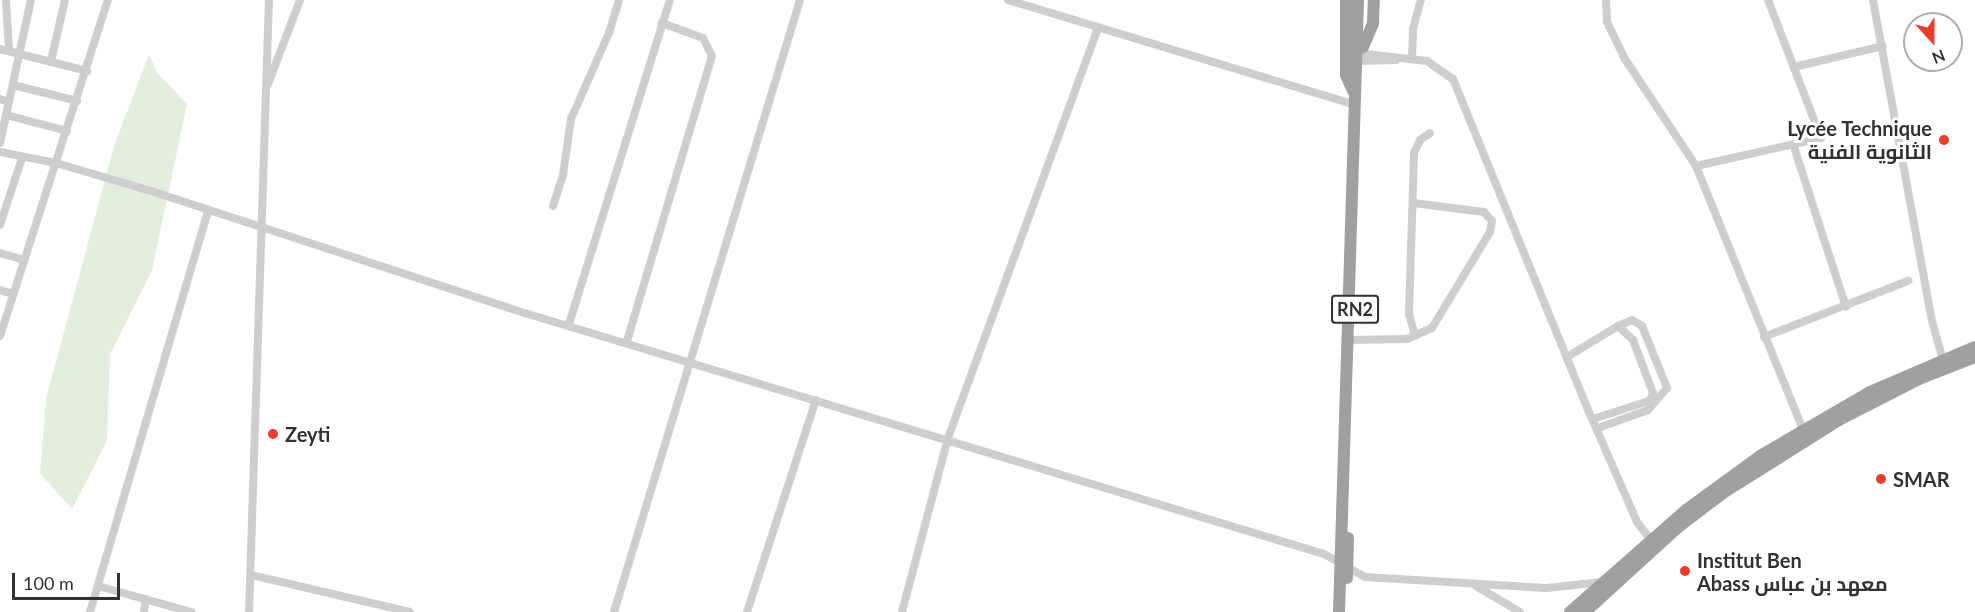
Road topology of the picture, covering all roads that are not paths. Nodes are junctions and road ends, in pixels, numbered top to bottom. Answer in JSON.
{"nodes":[{"id":1,"x":6,"y":0,"type":"edge"},
{"id":2,"x":31,"y":0,"type":"edge"},
{"id":3,"x":65,"y":0,"type":"edge"},
{"id":4,"x":108,"y":0,"type":"edge"},
{"id":5,"x":269,"y":0,"type":"edge"},
{"id":6,"x":300,"y":0,"type":"edge"},
{"id":7,"x":619,"y":0,"type":"edge"},
{"id":8,"x":670,"y":0,"type":"edge"},
{"id":9,"x":800,"y":0,"type":"edge"},
{"id":10,"x":1008,"y":0,"type":"edge"},
{"id":11,"x":1346,"y":0,"type":"edge"},
{"id":12,"x":1358,"y":0,"type":"edge"},
{"id":13,"x":1365,"y":0,"type":"edge"},
{"id":14,"x":1374,"y":0,"type":"edge"},
{"id":15,"x":1421,"y":0,"type":"edge"},
{"id":16,"x":1606,"y":0,"type":"edge"},
{"id":17,"x":1768,"y":0,"type":"edge"},
{"id":18,"x":1873,"y":0,"type":"edge"},
{"id":19,"x":662,"y":23,"type":"junction"},
{"id":20,"x":1098,"y":27,"type":"junction"},
{"id":21,"x":1883,"y":46,"type":"junction"},
{"id":22,"x":0,"y":49,"type":"edge"},
{"id":23,"x":9,"y":51,"type":"junction"},
{"id":24,"x":20,"y":53,"type":"junction"},
{"id":25,"x":1360,"y":55,"type":"junction"},
{"id":26,"x":1409,"y":59,"type":"junction"},
{"id":27,"x":51,"y":61,"type":"junction"},
{"id":28,"x":1794,"y":67,"type":"junction"},
{"id":29,"x":87,"y":71,"type":"junction"},
{"id":30,"x":13,"y":85,"type":"junction"},
{"id":31,"x":266,"y":88,"type":"junction"},
{"id":32,"x":0,"y":99,"type":"edge"},
{"id":33,"x":77,"y":101,"type":"junction"},
{"id":34,"x":1355,"y":101,"type":"junction"},
{"id":35,"x":9,"y":102,"type":"junction"},
{"id":36,"x":6,"y":115,"type":"junction"},
{"id":37,"x":67,"y":131,"type":"junction"},
{"id":38,"x":1430,"y":133,"type":"dead end"},
{"id":39,"x":0,"y":143,"type":"edge"},
{"id":40,"x":1793,"y":144,"type":"junction"},
{"id":41,"x":0,"y":152,"type":"edge"},
{"id":42,"x":22,"y":158,"type":"junction"},
{"id":43,"x":56,"y":163,"type":"junction"},
{"id":44,"x":1696,"y":166,"type":"junction"},
{"id":45,"x":1414,"y":203,"type":"junction"},
{"id":46,"x":553,"y":206,"type":"dead end"},
{"id":47,"x":208,"y":210,"type":"junction"},
{"id":48,"x":0,"y":225,"type":"edge"},
{"id":49,"x":261,"y":228,"type":"junction"},
{"id":50,"x":0,"y":253,"type":"edge"},
{"id":51,"x":24,"y":260,"type":"junction"},
{"id":52,"x":1908,"y":281,"type":"dead end"},
{"id":53,"x":0,"y":290,"type":"edge"},
{"id":54,"x":13,"y":294,"type":"junction"},
{"id":55,"x":1846,"y":307,"type":"junction"},
{"id":56,"x":569,"y":324,"type":"junction"},
{"id":57,"x":1618,"y":326,"type":"junction"},
{"id":58,"x":0,"y":336,"type":"edge"},
{"id":59,"x":1415,"y":336,"type":"junction"},
{"id":60,"x":1764,"y":337,"type":"junction"},
{"id":61,"x":627,"y":341,"type":"junction"},
{"id":62,"x":1351,"y":341,"type":"junction"},
{"id":63,"x":1975,"y":347,"type":"edge"},
{"id":64,"x":1567,"y":357,"type":"junction"},
{"id":65,"x":1975,"y":357,"type":"edge"},
{"id":66,"x":692,"y":361,"type":"junction"},
{"id":67,"x":1944,"y":363,"type":"junction"},
{"id":68,"x":1659,"y":399,"type":"junction"},
{"id":69,"x":816,"y":400,"type":"junction"},
{"id":70,"x":1650,"y":400,"type":"junction"},
{"id":71,"x":1593,"y":419,"type":"junction"},
{"id":72,"x":1598,"y":428,"type":"junction"},
{"id":73,"x":1803,"y":429,"type":"junction"},
{"id":74,"x":948,"y":438,"type":"junction"},
{"id":75,"x":1653,"y":543,"type":"junction"},
{"id":76,"x":1343,"y":566,"type":"junction"},
{"id":77,"x":251,"y":575,"type":"junction"},
{"id":78,"x":1472,"y":584,"type":"junction"},
{"id":79,"x":1606,"y":584,"type":"junction"},
{"id":80,"x":98,"y":586,"type":"junction"},
{"id":81,"x":146,"y":599,"type":"junction"},
{"id":82,"x":90,"y":612,"type":"edge"},
{"id":83,"x":144,"y":612,"type":"edge"},
{"id":84,"x":191,"y":612,"type":"edge"},
{"id":85,"x":249,"y":612,"type":"edge"},
{"id":86,"x":410,"y":612,"type":"edge"},
{"id":87,"x":614,"y":612,"type":"edge"},
{"id":88,"x":747,"y":612,"type":"edge"},
{"id":89,"x":902,"y":612,"type":"edge"},
{"id":90,"x":1339,"y":612,"type":"edge"},
{"id":91,"x":1346,"y":612,"type":"edge"},
{"id":92,"x":1520,"y":612,"type":"edge"},
{"id":93,"x":1570,"y":612,"type":"edge"},
{"id":94,"x":1586,"y":612,"type":"edge"}],
"edges":[{"from":1,"to":23,"type":"street"},
{"from":2,"to":24,"type":"street"},
{"from":3,"to":27,"type":"street"},
{"from":4,"to":29,"type":"street"},
{"from":5,"to":31,"type":"street"},
{"from":6,"to":31,"type":"street"},
{"from":7,"to":46,"type":"street"},
{"from":8,"to":19,"type":"street"},
{"from":9,"to":66,"type":"street"},
{"from":10,"to":20,"type":"street"},
{"from":11,"to":34,"type":"highway"},
{"from":12,"to":25,"type":"highway","number":"RN2"},
{"from":13,"to":25,"type":"highway","number":"RN2"},
{"from":14,"to":25,"type":"highway"},
{"from":15,"to":26,"type":"street"},
{"from":16,"to":44,"type":"street"},
{"from":17,"to":28,"type":"street"},
{"from":18,"to":21,"type":"street"},
{"from":19,"to":56,"type":"street"},
{"from":19,"to":61,"type":"street"},
{"from":20,"to":34,"type":"street"},
{"from":20,"to":74,"type":"street"},
{"from":21,"to":28,"type":"street"},
{"from":21,"to":67,"type":"street"},
{"from":22,"to":23,"type":"street"},
{"from":23,"to":24,"type":"street"},
{"from":24,"to":27,"type":"street"},
{"from":24,"to":30,"type":"street"},
{"from":25,"to":26,"type":"street"},
{"from":25,"to":34,"type":"highway","number":"RN2"},
{"from":25,"to":62,"type":"highway","number":"RN2"},
{"from":26,"to":64,"type":"street"},
{"from":27,"to":29,"type":"street"},
{"from":28,"to":40,"type":"street"},
{"from":29,"to":33,"type":"street"},
{"from":30,"to":33,"type":"street"},
{"from":30,"to":35,"type":"street"},
{"from":31,"to":49,"type":"street"},
{"from":32,"to":35,"type":"street"},
{"from":33,"to":37,"type":"street"},
{"from":34,"to":62,"type":"highway","number":"RN2"},
{"from":35,"to":36,"type":"street"},
{"from":36,"to":37,"type":"street"},
{"from":36,"to":39,"type":"street"},
{"from":37,"to":43,"type":"street"},
{"from":38,"to":45,"type":"street"},
{"from":40,"to":44,"type":"street"},
{"from":40,"to":55,"type":"street"},
{"from":41,"to":42,"type":"street"},
{"from":42,"to":43,"type":"street"},
{"from":42,"to":48,"type":"street"},
{"from":43,"to":47,"type":"street"},
{"from":43,"to":51,"type":"street"},
{"from":44,"to":60,"type":"street"},
{"from":45,"to":59,"type":"street"},
{"from":45,"to":59,"type":"street"},
{"from":47,"to":49,"type":"street"},
{"from":47,"to":80,"type":"street"},
{"from":49,"to":56,"type":"street"},
{"from":49,"to":77,"type":"street"},
{"from":50,"to":51,"type":"street"},
{"from":51,"to":54,"type":"street"},
{"from":52,"to":55,"type":"street"},
{"from":53,"to":54,"type":"street"},
{"from":54,"to":58,"type":"street"},
{"from":55,"to":60,"type":"street"},
{"from":56,"to":61,"type":"street"},
{"from":57,"to":64,"type":"street"},
{"from":57,"to":68,"type":"street"},
{"from":57,"to":70,"type":"street"},
{"from":59,"to":62,"type":"street"},
{"from":60,"to":73,"type":"street"},
{"from":61,"to":66,"type":"street"},
{"from":62,"to":76,"type":"highway","number":"RN2"},
{"from":63,"to":67,"type":"highway"},
{"from":64,"to":71,"type":"street"},
{"from":65,"to":67,"type":"highway"},
{"from":66,"to":69,"type":"street"},
{"from":66,"to":87,"type":"street"},
{"from":67,"to":73,"type":"highway"},
{"from":67,"to":75,"type":"highway"},
{"from":68,"to":70,"type":"street"},
{"from":68,"to":72,"type":"street"},
{"from":69,"to":74,"type":"street"},
{"from":69,"to":88,"type":"street"},
{"from":70,"to":71,"type":"street"},
{"from":71,"to":72,"type":"street"},
{"from":72,"to":75,"type":"street"},
{"from":73,"to":75,"type":"highway"},
{"from":74,"to":76,"type":"street"},
{"from":74,"to":89,"type":"street"},
{"from":75,"to":79,"type":"highway"},
{"from":76,"to":78,"type":"street"},
{"from":76,"to":90,"type":"highway","number":"RN2"},
{"from":76,"to":91,"type":"highway","number":"RN2"},
{"from":77,"to":85,"type":"street"},
{"from":77,"to":86,"type":"street"},
{"from":78,"to":79,"type":"street"},
{"from":78,"to":92,"type":"street"},
{"from":79,"to":93,"type":"highway"},
{"from":79,"to":94,"type":"highway"},
{"from":80,"to":81,"type":"street"},
{"from":80,"to":82,"type":"street"},
{"from":81,"to":83,"type":"street"},
{"from":81,"to":84,"type":"street"}]}
